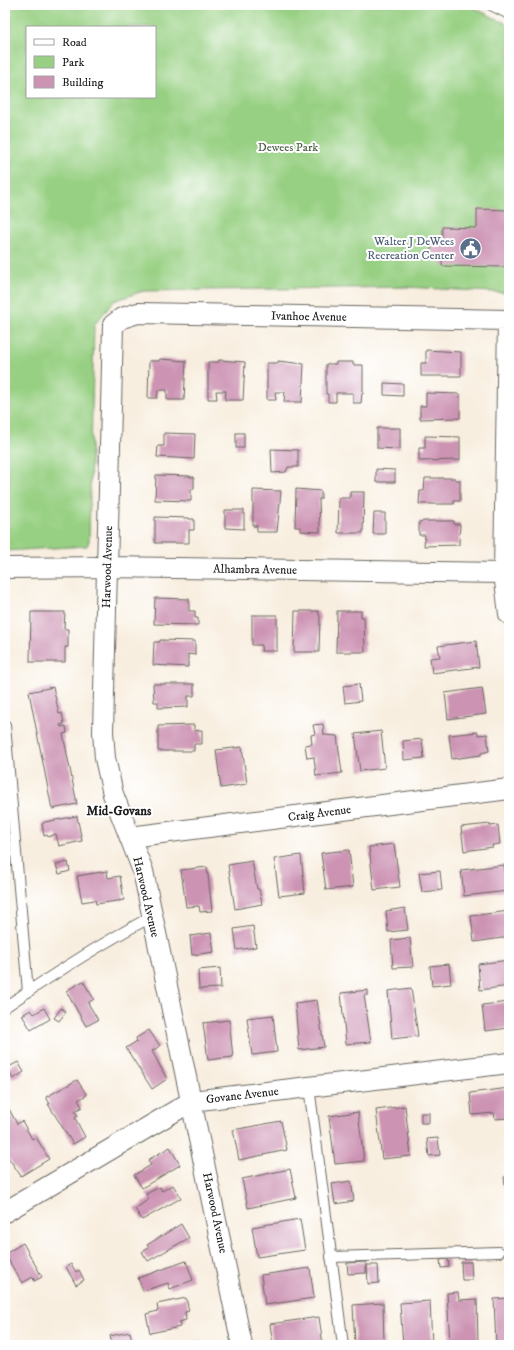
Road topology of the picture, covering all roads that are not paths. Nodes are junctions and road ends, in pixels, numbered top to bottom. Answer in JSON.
{"nodes":[{"id":1,"x":491,"y":5,"type":"edge"},
{"id":2,"x":509,"y":14,"type":"edge"},
{"id":3,"x":508,"y":320,"type":"edge"},
{"id":4,"x":113,"y":325,"type":"joint"},
{"id":5,"x":106,"y":567,"type":"junction"},
{"id":6,"x":5,"y":568,"type":"edge"},
{"id":7,"x":504,"y":574,"type":"junction"},
{"id":8,"x":509,"y":614,"type":"edge"},
{"id":9,"x":5,"y":725,"type":"edge"},
{"id":10,"x":509,"y":789,"type":"edge"},
{"id":11,"x":130,"y":837,"type":"junction"},
{"id":12,"x":151,"y":917,"type":"junction"},
{"id":13,"x":28,"y":992,"type":"junction"},
{"id":14,"x":5,"y":1008,"type":"edge"},
{"id":15,"x":509,"y":1063,"type":"edge"},
{"id":16,"x":309,"y":1087,"type":"junction"},
{"id":17,"x":192,"y":1101,"type":"junction"},
{"id":18,"x":5,"y":1212,"type":"edge"},
{"id":19,"x":498,"y":1252,"type":"dead end"},
{"id":20,"x":331,"y":1257,"type":"junction"},
{"id":21,"x":242,"y":1345,"type":"edge"},
{"id":22,"x":343,"y":1345,"type":"edge"}],
"edges":[{"from":1,"to":2,"type":"lane"},
{"from":3,"to":4,"type":"street","name":"Ivanhoe Avenue"},
{"from":3,"to":7,"type":"street"},
{"from":4,"to":5,"type":"street","name":"Harwood Avenue"},
{"from":5,"to":6,"type":"street","name":"Alhambra Avenue"},
{"from":5,"to":7,"type":"street","name":"Alhambra Avenue"},
{"from":5,"to":11,"type":"street","name":"Harwood Avenue"},
{"from":7,"to":8,"type":"street"},
{"from":9,"to":13,"type":"lane"},
{"from":10,"to":11,"type":"street","name":"Craig Avenue"},
{"from":11,"to":12,"type":"street","name":"Harwood Avenue"},
{"from":12,"to":13,"type":"lane"},
{"from":12,"to":17,"type":"street","name":"Harwood Avenue"},
{"from":13,"to":14,"type":"lane"},
{"from":15,"to":16,"type":"street","name":"Govane Avenue"},
{"from":16,"to":17,"type":"street","name":"Govane Avenue"},
{"from":16,"to":20,"type":"lane"},
{"from":17,"to":18,"type":"street","name":"Govane Avenue"},
{"from":17,"to":21,"type":"street","name":"Harwood Avenue"},
{"from":19,"to":20,"type":"lane"},
{"from":20,"to":22,"type":"lane"}]}
